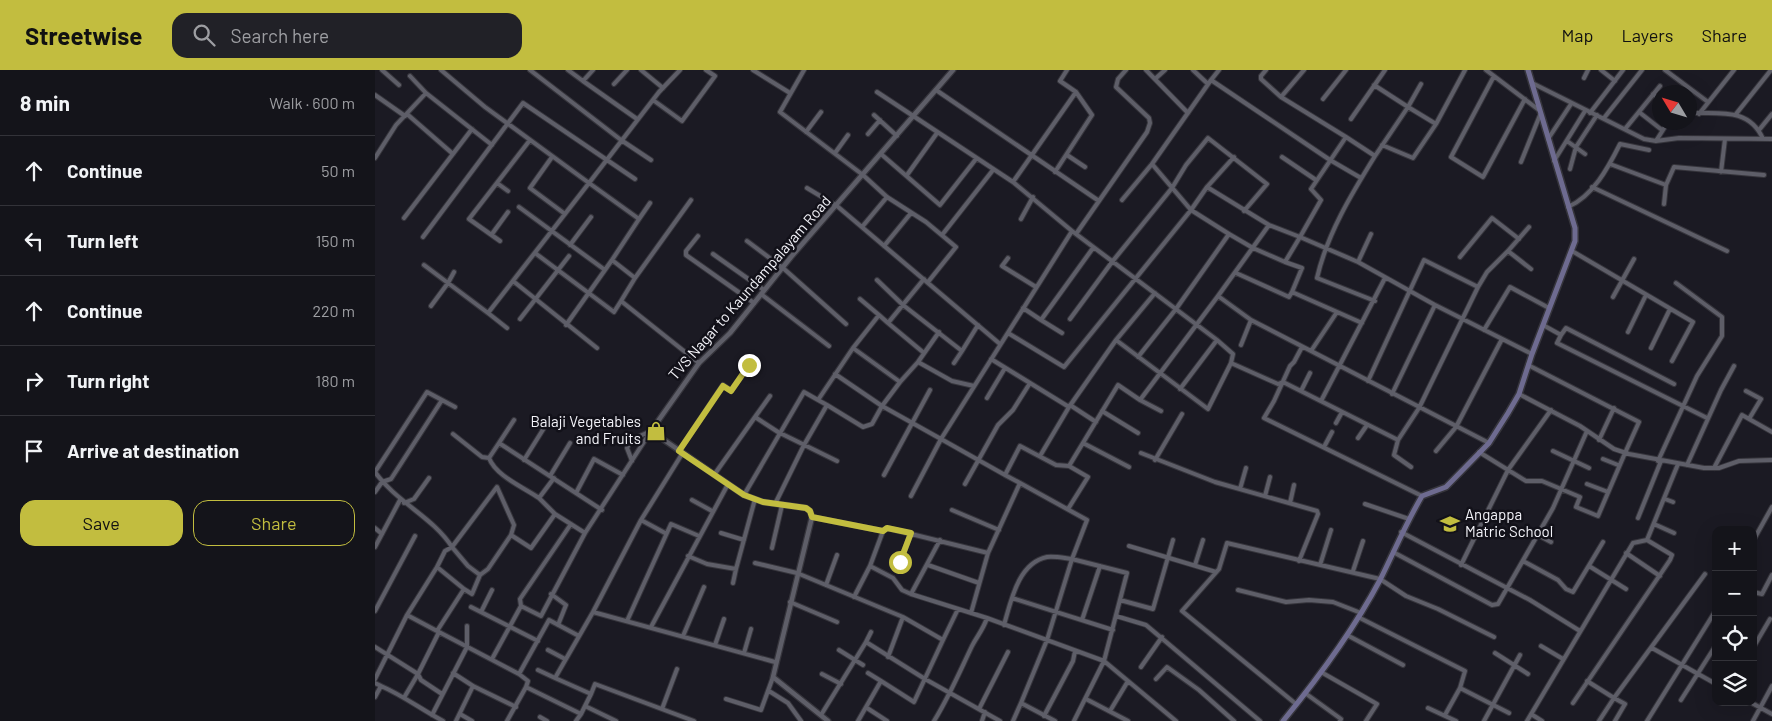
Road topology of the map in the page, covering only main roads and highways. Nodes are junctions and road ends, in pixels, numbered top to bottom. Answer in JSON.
{"nodes":[{"id":1,"x":1528,"y":70,"type":"edge"},
{"id":2,"x":1284,"y":721,"type":"edge"}],
"edges":[{"from":1,"to":2,"type":"main road"}]}
